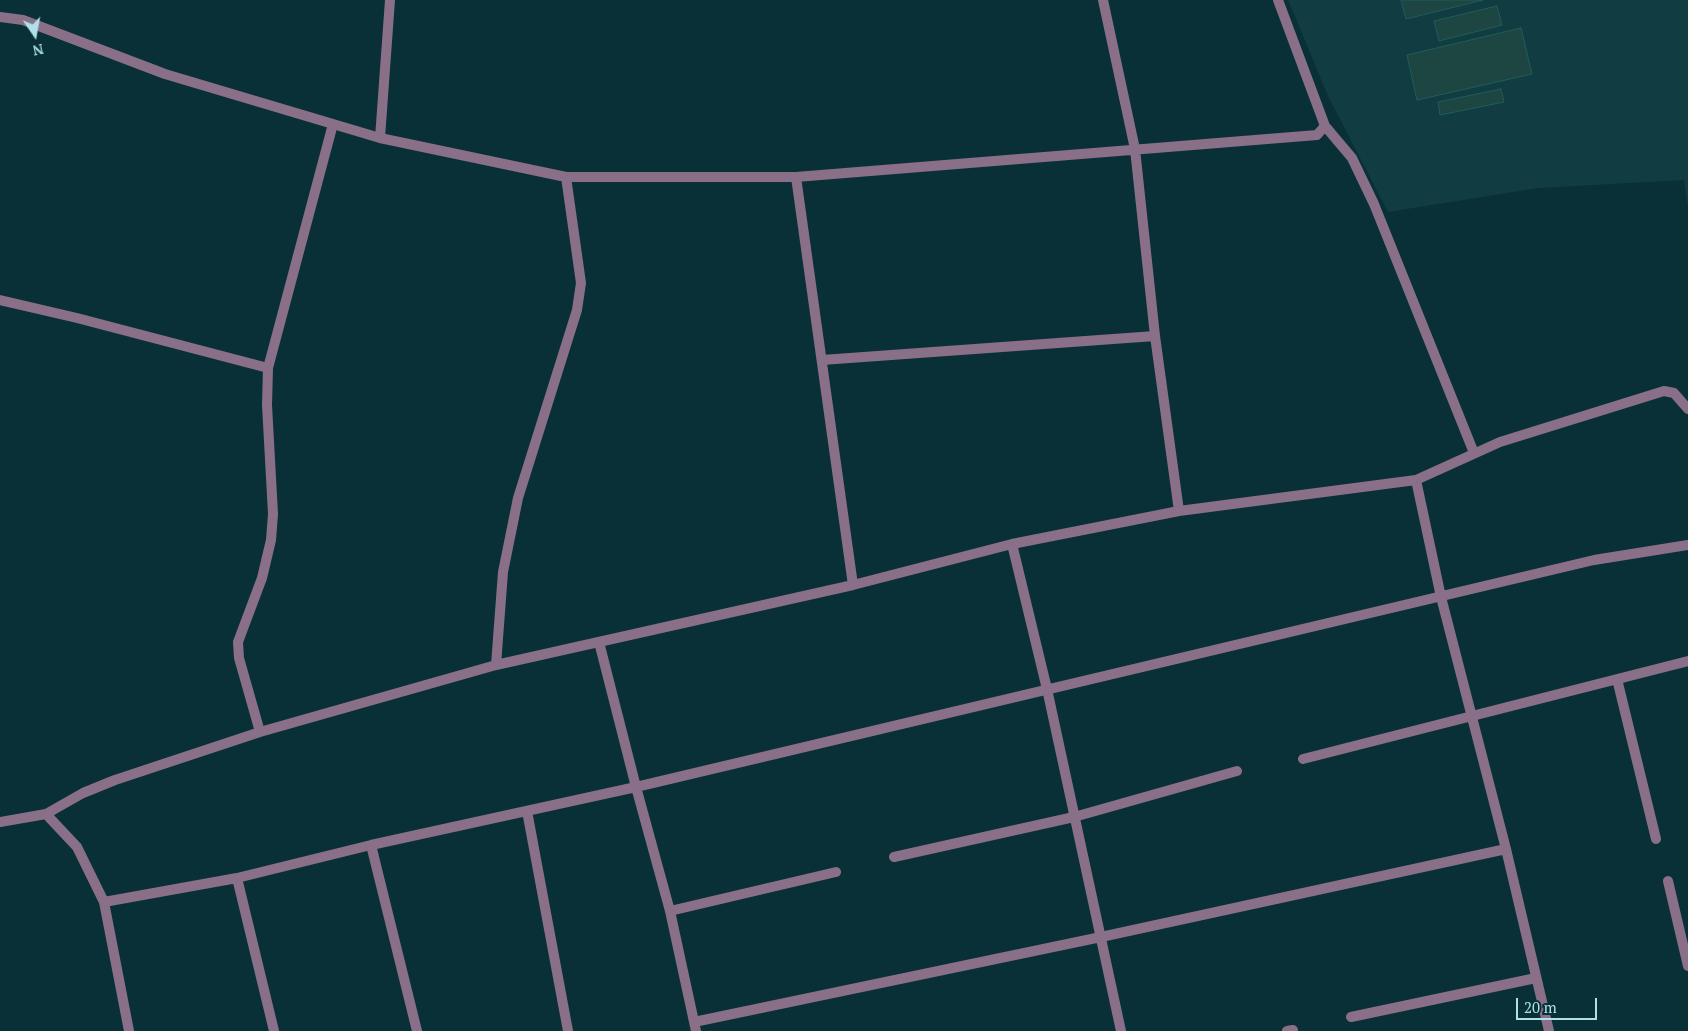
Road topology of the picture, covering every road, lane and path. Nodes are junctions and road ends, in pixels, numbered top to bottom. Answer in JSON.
{"nodes":[{"id":1,"x":390,"y":0,"type":"edge"},
{"id":2,"x":1103,"y":0,"type":"edge"},
{"id":3,"x":1278,"y":0,"type":"edge"},
{"id":4,"x":0,"y":17,"type":"edge"},
{"id":5,"x":333,"y":124,"type":"junction"},
{"id":6,"x":1325,"y":126,"type":"junction"},
{"id":7,"x":380,"y":138,"type":"junction"},
{"id":8,"x":1135,"y":149,"type":"junction"},
{"id":9,"x":566,"y":177,"type":"junction"},
{"id":10,"x":796,"y":177,"type":"junction"},
{"id":11,"x":0,"y":300,"type":"edge"},
{"id":12,"x":1155,"y":336,"type":"junction"},
{"id":13,"x":822,"y":360,"type":"junction"},
{"id":14,"x":268,"y":368,"type":"junction"},
{"id":15,"x":1688,"y":409,"type":"edge"},
{"id":16,"x":1474,"y":454,"type":"junction"},
{"id":17,"x":1416,"y":480,"type":"junction"},
{"id":18,"x":1180,"y":510,"type":"junction"},
{"id":19,"x":1012,"y":544,"type":"junction"},
{"id":20,"x":1688,"y":545,"type":"edge"},
{"id":21,"x":853,"y":585,"type":"junction"},
{"id":22,"x":1441,"y":597,"type":"junction"},
{"id":23,"x":599,"y":642,"type":"junction"},
{"id":24,"x":1688,"y":661,"type":"edge"},
{"id":25,"x":496,"y":665,"type":"junction"},
{"id":26,"x":1617,"y":679,"type":"junction"},
{"id":27,"x":1047,"y":689,"type":"junction"},
{"id":28,"x":1471,"y":716,"type":"junction"},
{"id":29,"x":260,"y":732,"type":"junction"},
{"id":30,"x":1302,"y":759,"type":"dead end"},
{"id":31,"x":1237,"y":771,"type":"dead end"},
{"id":32,"x":636,"y":787,"type":"junction"},
{"id":33,"x":527,"y":811,"type":"junction"},
{"id":34,"x":46,"y":814,"type":"junction"},
{"id":35,"x":1074,"y":817,"type":"junction"},
{"id":36,"x":0,"y":822,"type":"edge"},
{"id":37,"x":1656,"y":839,"type":"dead end"},
{"id":38,"x":371,"y":845,"type":"junction"},
{"id":39,"x":1506,"y":848,"type":"junction"},
{"id":40,"x":894,"y":857,"type":"dead end"},
{"id":41,"x":836,"y":872,"type":"dead end"},
{"id":42,"x":237,"y":878,"type":"junction"},
{"id":43,"x":1668,"y":881,"type":"dead end"},
{"id":44,"x":104,"y":902,"type":"junction"},
{"id":45,"x":670,"y":911,"type":"junction"},
{"id":46,"x":1101,"y":937,"type":"junction"},
{"id":47,"x":1688,"y":966,"type":"edge"},
{"id":48,"x":1536,"y":978,"type":"junction"},
{"id":49,"x":1351,"y":1017,"type":"dead end"},
{"id":50,"x":695,"y":1026,"type":"edge"},
{"id":51,"x":128,"y":1031,"type":"edge"},
{"id":52,"x":274,"y":1031,"type":"edge"},
{"id":53,"x":417,"y":1031,"type":"edge"},
{"id":54,"x":568,"y":1031,"type":"edge"},
{"id":55,"x":1121,"y":1031,"type":"edge"},
{"id":56,"x":1550,"y":1031,"type":"edge"}],
"edges":[{"from":1,"to":7,"type":"street"},
{"from":2,"to":8,"type":"street"},
{"from":3,"to":6,"type":"street"},
{"from":4,"to":5,"type":"street"},
{"from":5,"to":7,"type":"street"},
{"from":5,"to":14,"type":"street"},
{"from":6,"to":8,"type":"street"},
{"from":6,"to":16,"type":"street"},
{"from":7,"to":9,"type":"street"},
{"from":8,"to":10,"type":"street"},
{"from":8,"to":12,"type":"street"},
{"from":9,"to":10,"type":"street"},
{"from":9,"to":25,"type":"street"},
{"from":10,"to":13,"type":"street"},
{"from":11,"to":14,"type":"street"},
{"from":12,"to":13,"type":"street"},
{"from":12,"to":18,"type":"street"},
{"from":13,"to":21,"type":"street"},
{"from":14,"to":29,"type":"street"},
{"from":15,"to":16,"type":"street"},
{"from":16,"to":17,"type":"street"},
{"from":17,"to":18,"type":"street"},
{"from":17,"to":22,"type":"street"},
{"from":18,"to":19,"type":"street"},
{"from":19,"to":21,"type":"street"},
{"from":19,"to":27,"type":"street"},
{"from":20,"to":22,"type":"street"},
{"from":21,"to":23,"type":"street"},
{"from":22,"to":27,"type":"street"},
{"from":22,"to":28,"type":"street"},
{"from":23,"to":25,"type":"street"},
{"from":23,"to":32,"type":"street"},
{"from":24,"to":26,"type":"street"},
{"from":25,"to":29,"type":"street"},
{"from":26,"to":28,"type":"street"},
{"from":26,"to":37,"type":"street"},
{"from":27,"to":32,"type":"street"},
{"from":27,"to":35,"type":"street"},
{"from":28,"to":30,"type":"street"},
{"from":28,"to":39,"type":"street"},
{"from":29,"to":34,"type":"street"},
{"from":31,"to":35,"type":"street"},
{"from":32,"to":33,"type":"street"},
{"from":32,"to":45,"type":"street"},
{"from":33,"to":38,"type":"street"},
{"from":33,"to":54,"type":"street"},
{"from":34,"to":36,"type":"street"},
{"from":34,"to":44,"type":"street"},
{"from":35,"to":40,"type":"street"},
{"from":35,"to":46,"type":"street"},
{"from":38,"to":42,"type":"street"},
{"from":38,"to":53,"type":"street"},
{"from":39,"to":46,"type":"street"},
{"from":39,"to":48,"type":"street"},
{"from":41,"to":45,"type":"street"},
{"from":42,"to":44,"type":"street"},
{"from":42,"to":52,"type":"street"},
{"from":43,"to":47,"type":"street"},
{"from":44,"to":51,"type":"street"},
{"from":45,"to":50,"type":"street"},
{"from":46,"to":50,"type":"street"},
{"from":46,"to":55,"type":"street"},
{"from":48,"to":49,"type":"street"},
{"from":48,"to":56,"type":"street"}]}
